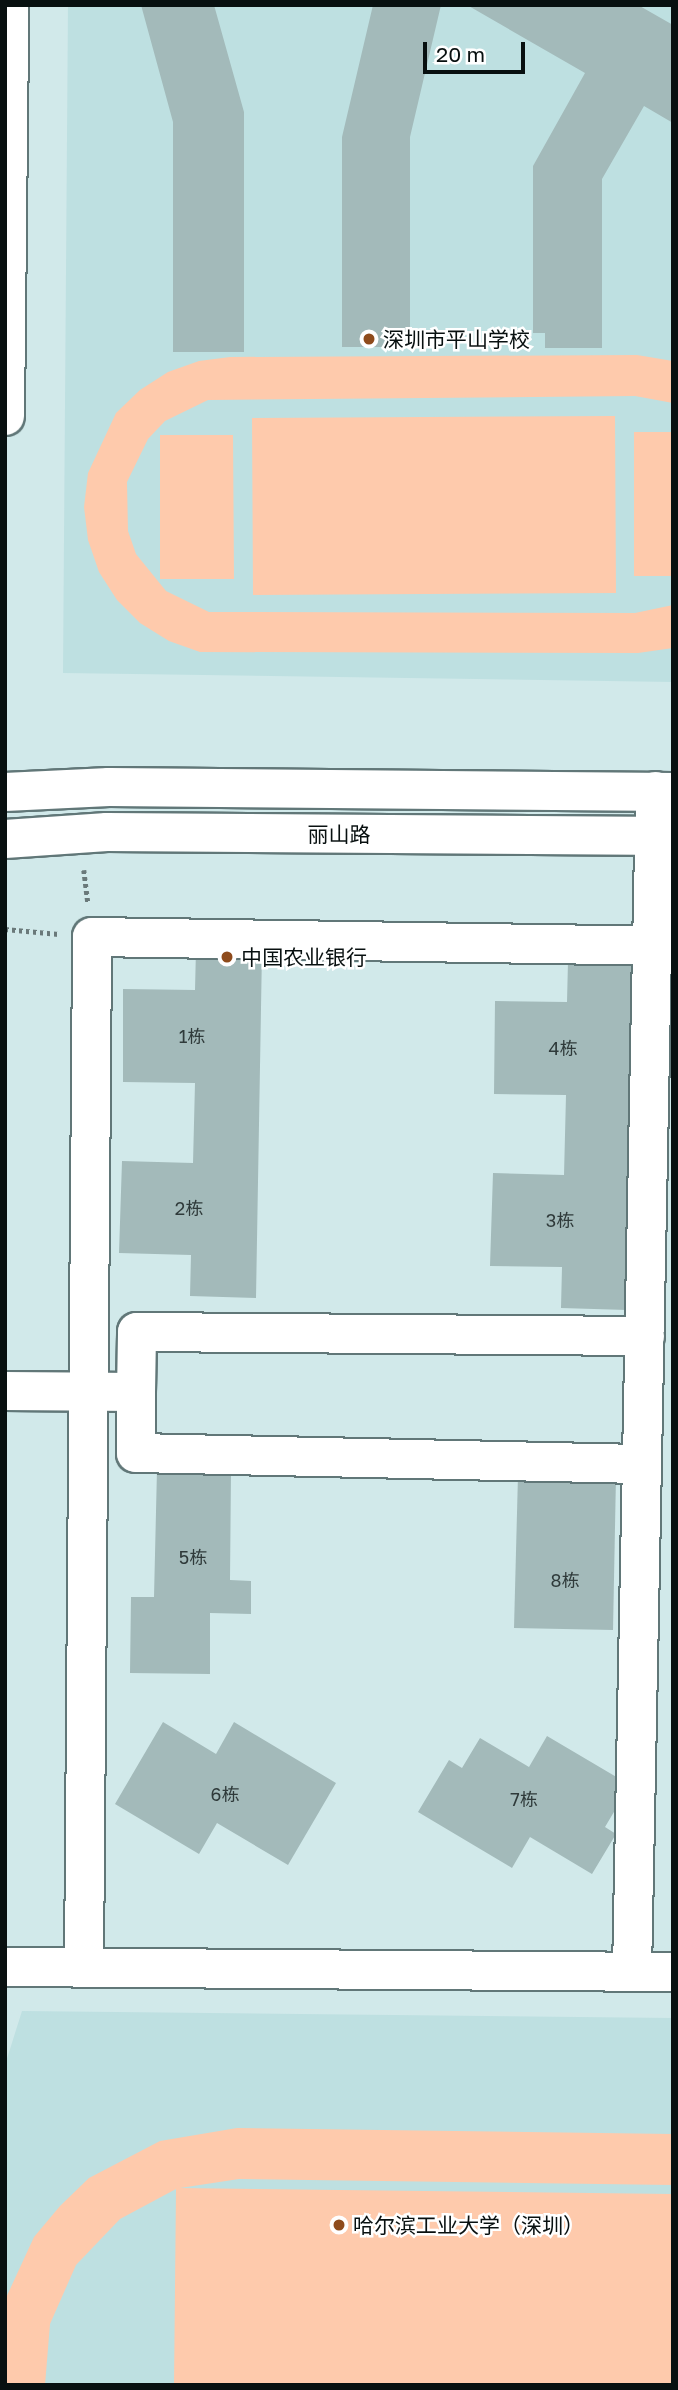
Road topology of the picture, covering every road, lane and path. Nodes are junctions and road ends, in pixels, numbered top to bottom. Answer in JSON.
{"nodes":[{"id":1,"x":9,"y":5,"type":"edge"},
{"id":2,"x":7,"y":85,"type":"edge"},
{"id":3,"x":5,"y":416,"type":"edge"},
{"id":4,"x":664,"y":791,"type":"edge"},
{"id":5,"x":5,"y":792,"type":"edge"},
{"id":6,"x":664,"y":836,"type":"edge"},
{"id":7,"x":5,"y":839,"type":"edge"},
{"id":8,"x":662,"y":946,"type":"edge"},
{"id":9,"x":645,"y":1336,"type":"junction"},
{"id":10,"x":5,"y":1391,"type":"edge"},
{"id":11,"x":89,"y":1392,"type":"junction"},
{"id":12,"x":136,"y":1392,"type":"junction"},
{"id":13,"x":642,"y":1464,"type":"junction"},
{"id":14,"x":5,"y":1967,"type":"edge"},
{"id":15,"x":85,"y":1967,"type":"junction"},
{"id":16,"x":632,"y":1972,"type":"junction"},
{"id":17,"x":673,"y":1972,"type":"edge"}],
"edges":[{"from":1,"to":2,"type":"street"},
{"from":2,"to":3,"type":"street"},
{"from":4,"to":5,"type":"street"},
{"from":4,"to":6,"type":"street"},
{"from":6,"to":7,"type":"street","name":"丽山路"},
{"from":6,"to":8,"type":"street"},
{"from":8,"to":9,"type":"street"},
{"from":8,"to":11,"type":"street"},
{"from":9,"to":12,"type":"street"},
{"from":9,"to":13,"type":"street"},
{"from":10,"to":11,"type":"street"},
{"from":11,"to":12,"type":"street"},
{"from":11,"to":15,"type":"street"},
{"from":12,"to":13,"type":"street"},
{"from":13,"to":16,"type":"street"},
{"from":14,"to":15,"type":"street"},
{"from":15,"to":16,"type":"street"},
{"from":16,"to":17,"type":"street"}]}
